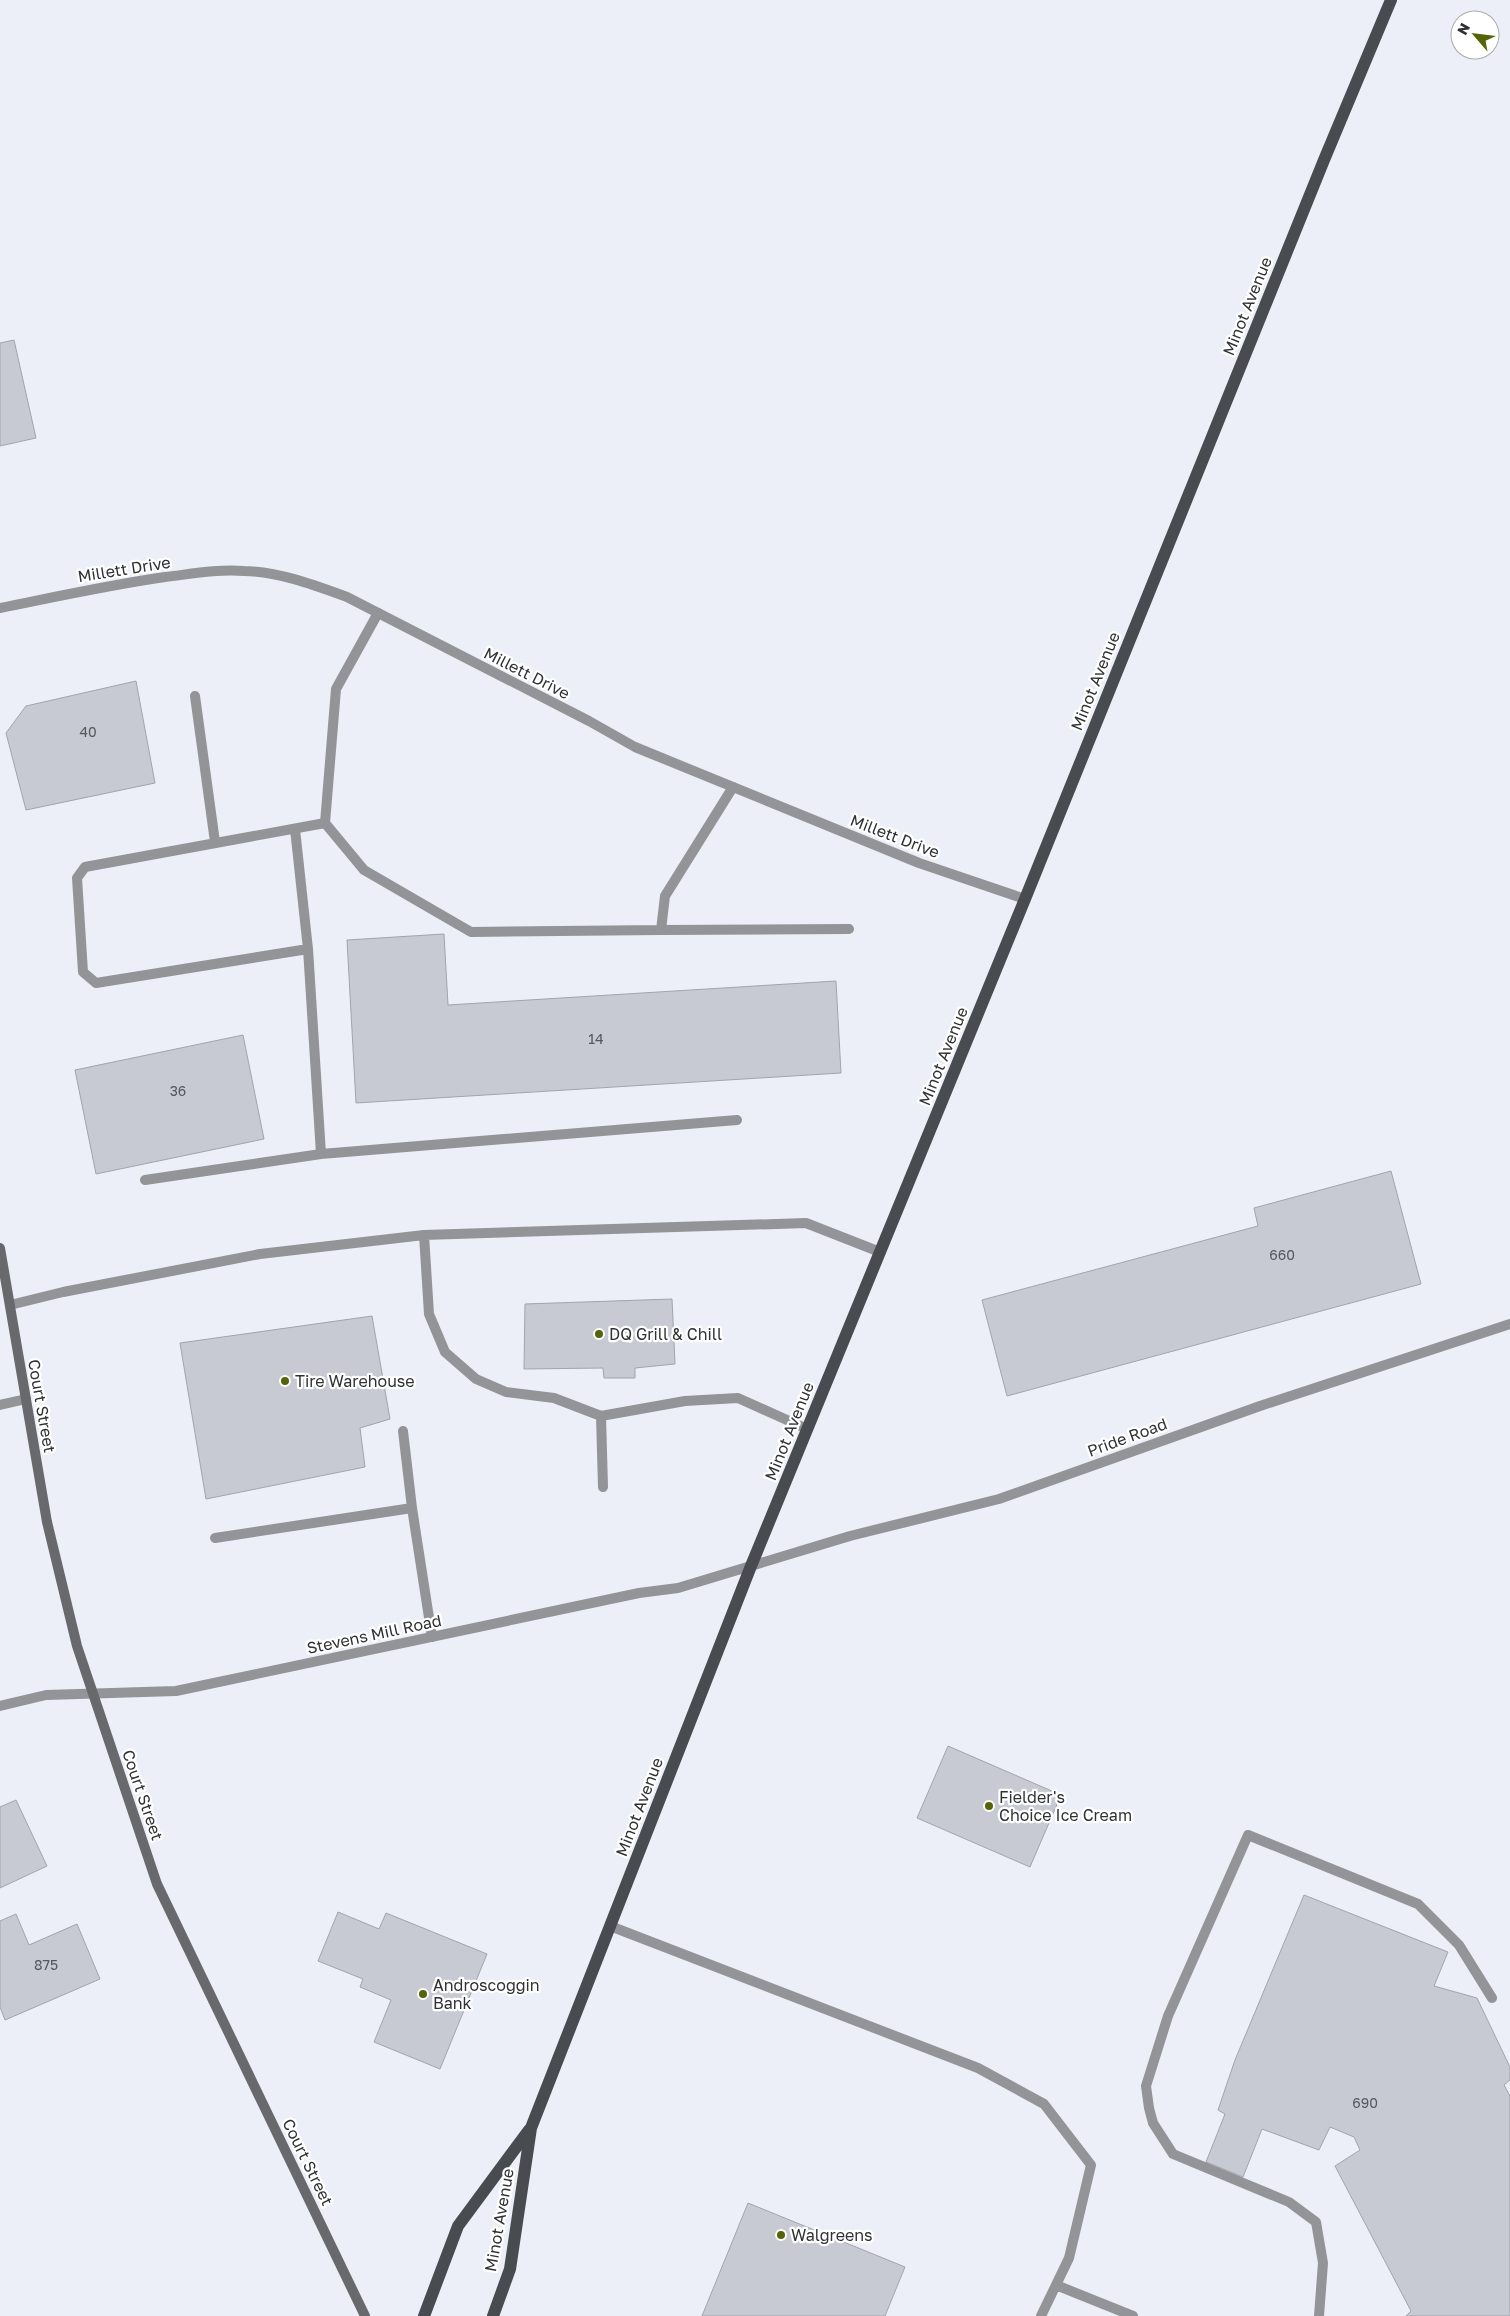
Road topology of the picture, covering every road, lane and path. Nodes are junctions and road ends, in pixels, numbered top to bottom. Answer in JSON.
{"nodes":[{"id":1,"x":1391,"y":0,"type":"edge"},
{"id":2,"x":0,"y":608,"type":"edge"},
{"id":3,"x":378,"y":613,"type":"junction"},
{"id":4,"x":195,"y":696,"type":"dead end"},
{"id":5,"x":733,"y":787,"type":"junction"},
{"id":6,"x":325,"y":823,"type":"junction"},
{"id":7,"x":295,"y":829,"type":"junction"},
{"id":8,"x":215,"y":842,"type":"junction"},
{"id":9,"x":1025,"y":899,"type":"junction"},
{"id":10,"x":849,"y":929,"type":"dead end"},
{"id":11,"x":661,"y":930,"type":"junction"},
{"id":12,"x":308,"y":949,"type":"junction"},
{"id":13,"x":738,"y":1120,"type":"dead end"},
{"id":14,"x":321,"y":1154,"type":"junction"},
{"id":15,"x":145,"y":1180,"type":"dead end"},
{"id":16,"x":424,"y":1235,"type":"junction"},
{"id":17,"x":0,"y":1248,"type":"edge"},
{"id":18,"x":880,"y":1252,"type":"junction"},
{"id":19,"x":10,"y":1305,"type":"junction"},
{"id":20,"x":1510,"y":1324,"type":"edge"},
{"id":21,"x":26,"y":1399,"type":"junction"},
{"id":22,"x":0,"y":1405,"type":"edge"},
{"id":23,"x":602,"y":1416,"type":"junction"},
{"id":24,"x":807,"y":1429,"type":"junction"},
{"id":25,"x":403,"y":1430,"type":"dead end"},
{"id":26,"x":603,"y":1487,"type":"dead end"},
{"id":27,"x":412,"y":1508,"type":"junction"},
{"id":28,"x":215,"y":1538,"type":"dead end"},
{"id":29,"x":751,"y":1566,"type":"junction"},
{"id":30,"x":432,"y":1637,"type":"junction"},
{"id":31,"x":93,"y":1694,"type":"junction"},
{"id":32,"x":0,"y":1706,"type":"edge"},
{"id":33,"x":610,"y":1926,"type":"junction"},
{"id":34,"x":1492,"y":1998,"type":"dead end"},
{"id":35,"x":531,"y":2128,"type":"junction"},
{"id":36,"x":1056,"y":2285,"type":"junction"},
{"id":37,"x":365,"y":2316,"type":"edge"},
{"id":38,"x":424,"y":2316,"type":"edge"},
{"id":39,"x":493,"y":2316,"type":"edge"},
{"id":40,"x":1041,"y":2316,"type":"edge"},
{"id":41,"x":1132,"y":2316,"type":"edge"},
{"id":42,"x":1319,"y":2316,"type":"edge"}],
"edges":[{"from":1,"to":9,"type":"main road","name":"Minot Avenue"},
{"from":2,"to":3,"type":"street","name":"Millett Drive"},
{"from":3,"to":5,"type":"street","name":"Millett Drive"},
{"from":3,"to":6,"type":"street"},
{"from":4,"to":8,"type":"street"},
{"from":5,"to":9,"type":"street","name":"Millett Drive"},
{"from":5,"to":11,"type":"street"},
{"from":6,"to":7,"type":"street"},
{"from":6,"to":11,"type":"street"},
{"from":7,"to":8,"type":"street"},
{"from":7,"to":12,"type":"street"},
{"from":8,"to":12,"type":"street"},
{"from":9,"to":18,"type":"main road","name":"Minot Avenue"},
{"from":10,"to":11,"type":"street"},
{"from":12,"to":14,"type":"street"},
{"from":13,"to":14,"type":"street"},
{"from":14,"to":15,"type":"street"},
{"from":16,"to":18,"type":"street"},
{"from":16,"to":19,"type":"street"},
{"from":16,"to":23,"type":"street"},
{"from":17,"to":19,"type":"main road","name":"Court Street"},
{"from":18,"to":24,"type":"main road","name":"Minot Avenue"},
{"from":19,"to":21,"type":"main road","name":"Court Street"},
{"from":20,"to":29,"type":"street","name":"Pride Road"},
{"from":21,"to":22,"type":"street"},
{"from":21,"to":31,"type":"main road","name":"Court Street"},
{"from":23,"to":24,"type":"street"},
{"from":23,"to":26,"type":"street"},
{"from":24,"to":29,"type":"main road","name":"Minot Avenue"},
{"from":25,"to":27,"type":"street"},
{"from":27,"to":28,"type":"street"},
{"from":27,"to":30,"type":"street"},
{"from":29,"to":30,"type":"street","name":"Stevens Mill Road"},
{"from":29,"to":33,"type":"main road","name":"Minot Avenue"},
{"from":30,"to":31,"type":"street","name":"Stevens Mill Road"},
{"from":31,"to":32,"type":"street","name":"Stevens Mill Road"},
{"from":31,"to":37,"type":"main road","name":"Court Street"},
{"from":33,"to":35,"type":"main road","name":"Minot Avenue"},
{"from":33,"to":36,"type":"street"},
{"from":34,"to":42,"type":"street"},
{"from":35,"to":38,"type":"main road","name":"Minot Avenue"},
{"from":35,"to":39,"type":"main road","name":"Minot Avenue"},
{"from":36,"to":40,"type":"street"},
{"from":36,"to":41,"type":"street"}]}
